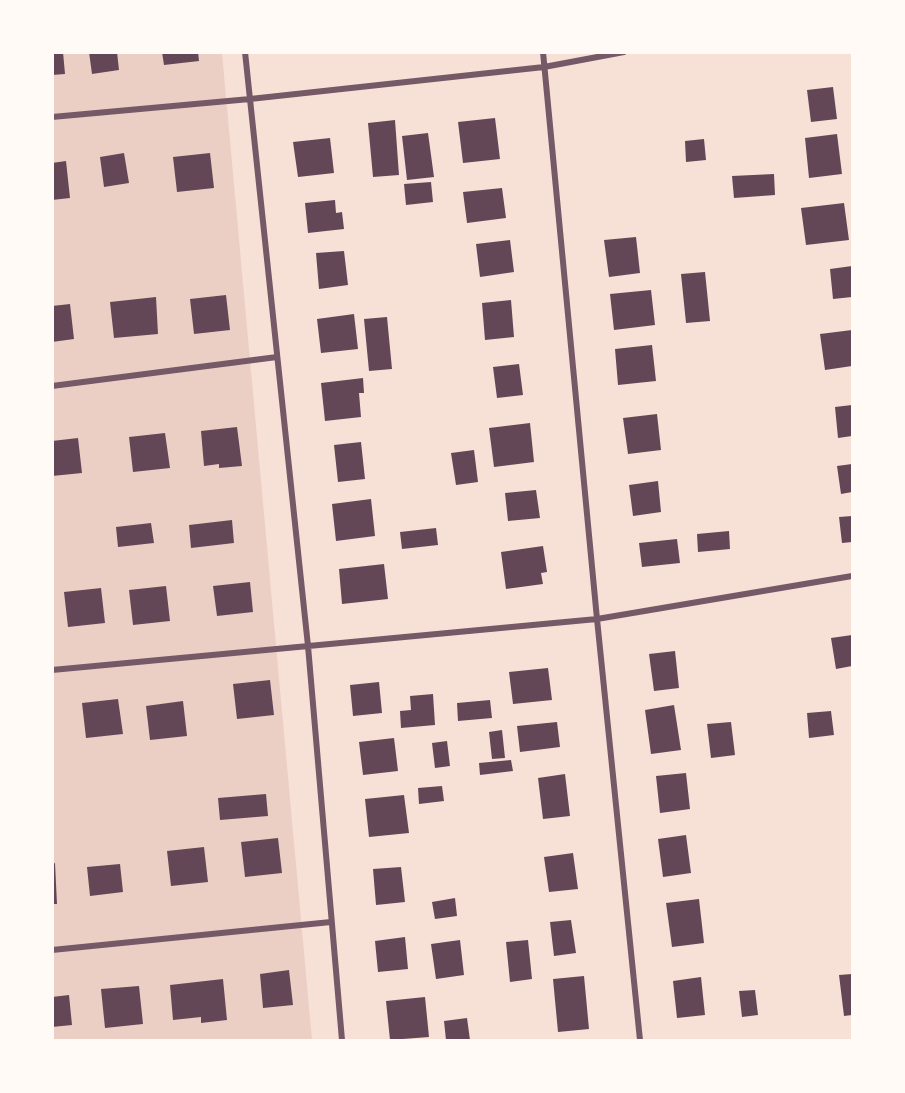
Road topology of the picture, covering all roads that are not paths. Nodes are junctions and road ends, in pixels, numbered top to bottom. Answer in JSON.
{"nodes":[{"id":1,"x":245,"y":52,"type":"edge"},
{"id":2,"x":543,"y":52,"type":"edge"},
{"id":3,"x":624,"y":52,"type":"edge"},
{"id":4,"x":544,"y":67,"type":"junction"},
{"id":5,"x":250,"y":99,"type":"junction"},
{"id":6,"x":52,"y":117,"type":"edge"},
{"id":7,"x":277,"y":357,"type":"junction"},
{"id":8,"x":52,"y":386,"type":"edge"},
{"id":9,"x":852,"y":576,"type":"edge"},
{"id":10,"x":597,"y":619,"type":"junction"},
{"id":11,"x":308,"y":646,"type":"junction"},
{"id":12,"x":52,"y":670,"type":"edge"},
{"id":13,"x":331,"y":922,"type":"junction"},
{"id":14,"x":52,"y":950,"type":"edge"},
{"id":15,"x":342,"y":1041,"type":"edge"},
{"id":16,"x":640,"y":1041,"type":"edge"}],
"edges":[{"from":1,"to":5,"type":"street"},
{"from":2,"to":4,"type":"street"},
{"from":3,"to":4,"type":"street"},
{"from":4,"to":5,"type":"street"},
{"from":4,"to":10,"type":"street"},
{"from":5,"to":6,"type":"street"},
{"from":5,"to":7,"type":"street"},
{"from":7,"to":8,"type":"street"},
{"from":7,"to":11,"type":"street"},
{"from":9,"to":10,"type":"street"},
{"from":10,"to":11,"type":"street"},
{"from":10,"to":16,"type":"street"},
{"from":11,"to":12,"type":"street"},
{"from":11,"to":13,"type":"street"},
{"from":13,"to":14,"type":"street"},
{"from":13,"to":15,"type":"street"}]}
